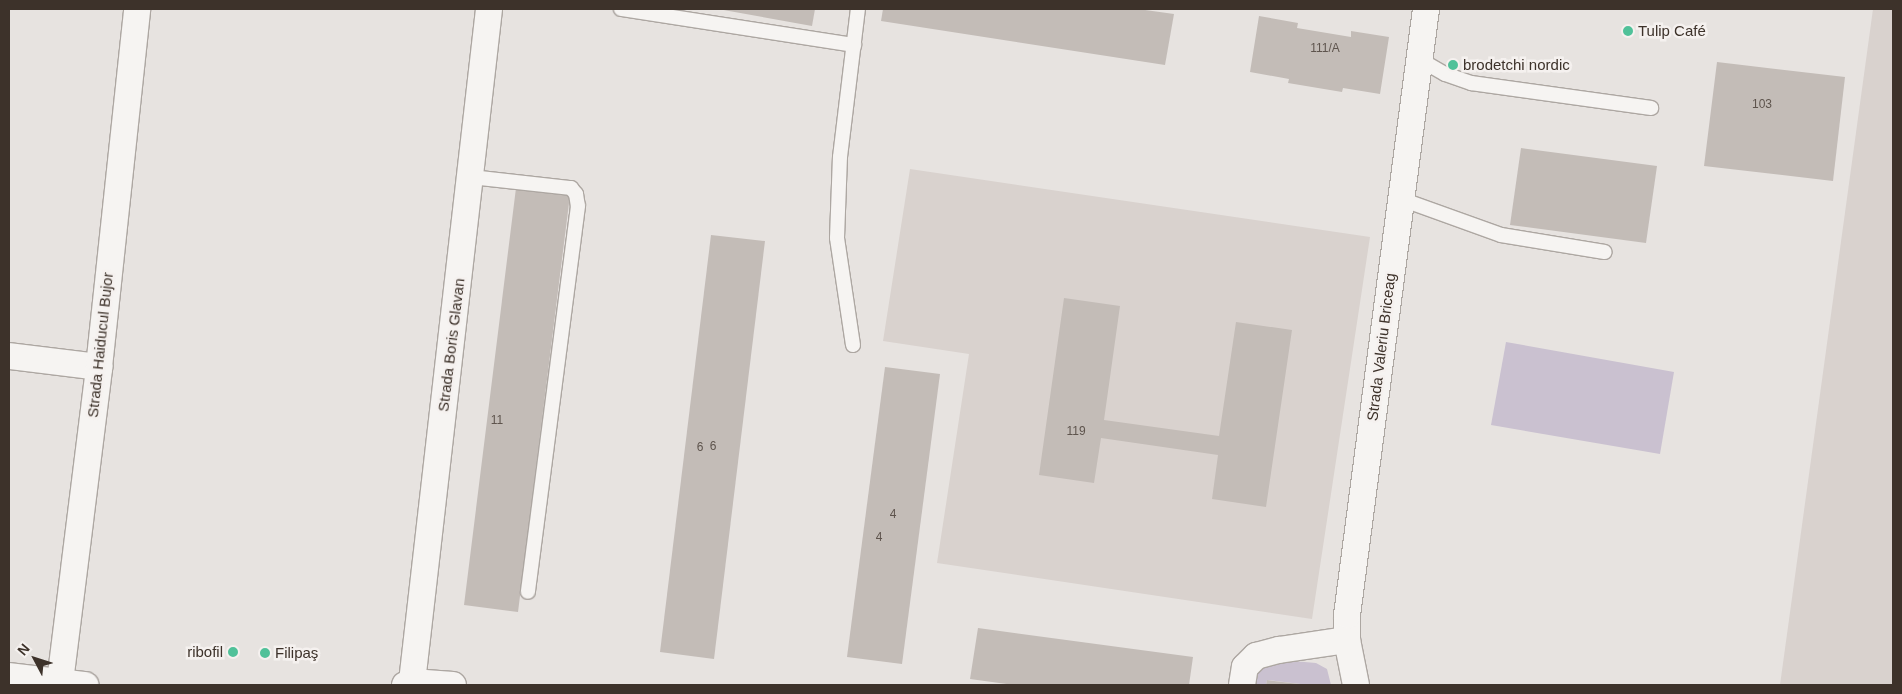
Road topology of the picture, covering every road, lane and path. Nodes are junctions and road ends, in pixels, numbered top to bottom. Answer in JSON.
{"nodes":[{"id":1,"x":137,"y":9,"type":"edge"},
{"id":2,"x":490,"y":9,"type":"edge"},
{"id":3,"x":621,"y":9,"type":"edge"},
{"id":4,"x":858,"y":9,"type":"edge"},
{"id":5,"x":1426,"y":9,"type":"edge"},
{"id":6,"x":854,"y":45,"type":"junction"},
{"id":7,"x":1419,"y":59,"type":"junction"},
{"id":8,"x":1652,"y":108,"type":"dead end"},
{"id":9,"x":471,"y":177,"type":"junction"},
{"id":10,"x":1401,"y":200,"type":"junction"},
{"id":11,"x":1605,"y":252,"type":"dead end"},
{"id":12,"x":853,"y":346,"type":"dead end"},
{"id":13,"x":9,"y":356,"type":"edge"},
{"id":14,"x":99,"y":367,"type":"junction"},
{"id":15,"x":528,"y":592,"type":"dead end"},
{"id":16,"x":1346,"y":640,"type":"junction"},
{"id":17,"x":9,"y":676,"type":"edge"},
{"id":18,"x":1244,"y":676,"type":"edge"},
{"id":19,"x":408,"y":683,"type":"edge"},
{"id":20,"x":73,"y":684,"type":"edge"},
{"id":21,"x":453,"y":685,"type":"edge"},
{"id":22,"x":1356,"y":685,"type":"edge"}],
"edges":[{"from":1,"to":14,"type":"street","name":"Strada Haiducul Bujor"},
{"from":2,"to":9,"type":"street","name":"Strada Boris Glavan"},
{"from":3,"to":6,"type":"lane"},
{"from":4,"to":6,"type":"lane"},
{"from":5,"to":7,"type":"street","name":"Strada Valeriu Briceag"},
{"from":6,"to":12,"type":"lane"},
{"from":7,"to":8,"type":"lane"},
{"from":7,"to":10,"type":"street","name":"Strada Valeriu Briceag"},
{"from":9,"to":15,"type":"lane"},
{"from":9,"to":19,"type":"street","name":"Strada Boris Glavan"},
{"from":10,"to":11,"type":"lane"},
{"from":10,"to":16,"type":"street","name":"Strada Valeriu Briceag"},
{"from":13,"to":14,"type":"street"},
{"from":14,"to":20,"type":"street","name":"Strada Haiducul Bujor"},
{"from":16,"to":18,"type":"street"},
{"from":16,"to":22,"type":"street","name":"Strada Valeriu Briceag"},
{"from":17,"to":20,"type":"street"},
{"from":19,"to":21,"type":"street"}]}
